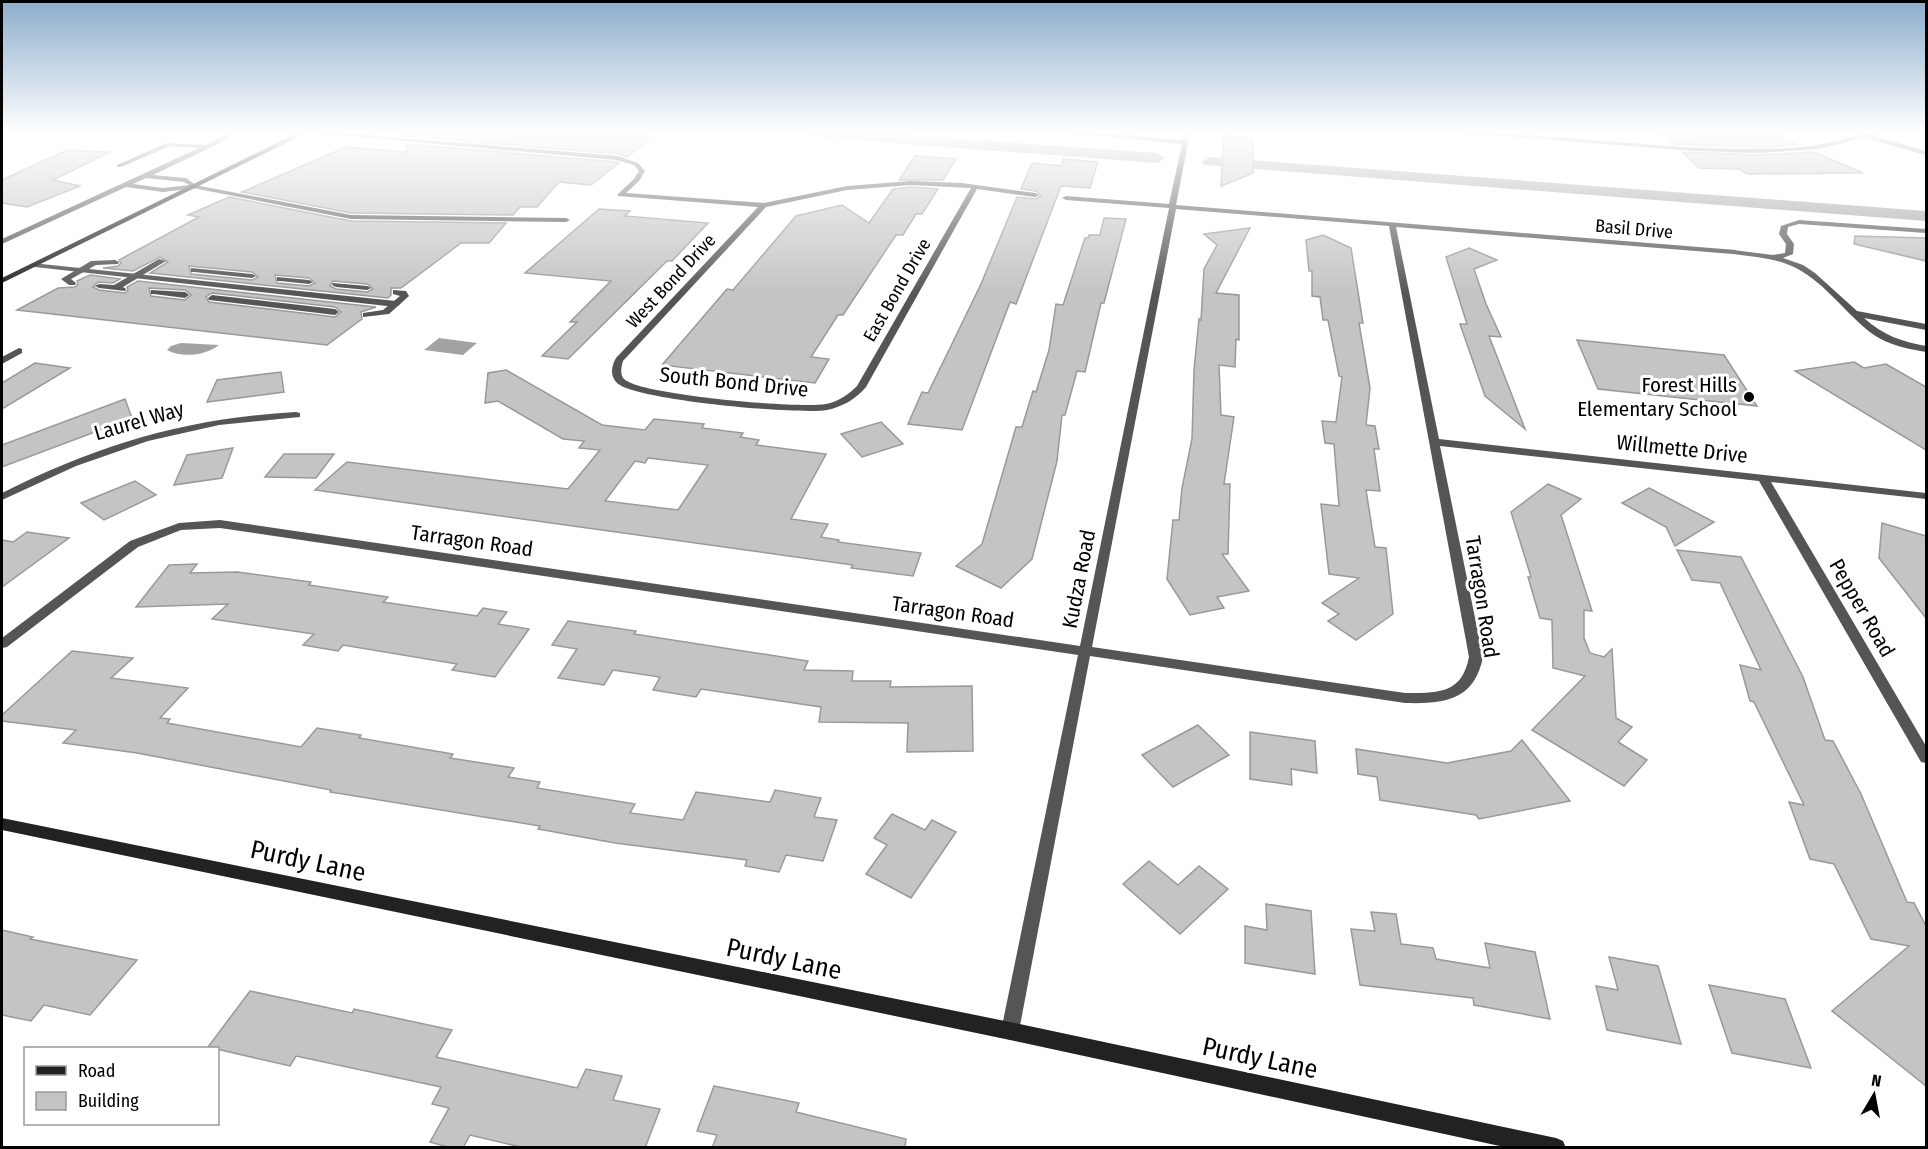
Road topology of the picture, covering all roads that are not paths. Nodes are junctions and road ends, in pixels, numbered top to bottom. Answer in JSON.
{"nodes":[{"id":1,"x":120,"y":187,"type":"edge"},
{"id":2,"x":136,"y":187,"type":"edge"},
{"id":3,"x":195,"y":187,"type":"junction"},
{"id":4,"x":629,"y":187,"type":"edge"},
{"id":5,"x":863,"y":187,"type":"edge"},
{"id":6,"x":969,"y":187,"type":"edge"},
{"id":7,"x":975,"y":187,"type":"junction"},
{"id":8,"x":1176,"y":187,"type":"edge"},
{"id":9,"x":1035,"y":195,"type":"dead end"},
{"id":10,"x":1066,"y":198,"type":"dead end"},
{"id":11,"x":764,"y":205,"type":"junction"},
{"id":12,"x":1172,"y":207,"type":"junction"},
{"id":13,"x":566,"y":220,"type":"dead end"},
{"id":14,"x":1392,"y":225,"type":"junction"},
{"id":15,"x":1926,"y":231,"type":"edge"},
{"id":16,"x":2,"y":242,"type":"edge"},
{"id":17,"x":1774,"y":257,"type":"junction"},
{"id":18,"x":114,"y":262,"type":"dead end"},
{"id":19,"x":242,"y":264,"type":"dead end"},
{"id":20,"x":35,"y":265,"type":"junction"},
{"id":21,"x":141,"y":265,"type":"dead end"},
{"id":22,"x":165,"y":265,"type":"dead end"},
{"id":23,"x":153,"y":266,"type":"junction"},
{"id":24,"x":81,"y":270,"type":"junction"},
{"id":25,"x":194,"y":270,"type":"dead end"},
{"id":26,"x":226,"y":273,"type":"junction"},
{"id":27,"x":137,"y":276,"type":"junction"},
{"id":28,"x":252,"y":276,"type":"dead end"},
{"id":29,"x":280,"y":279,"type":"dead end"},
{"id":30,"x":296,"y":279,"type":"junction"},
{"id":31,"x":2,"y":281,"type":"edge"},
{"id":32,"x":192,"y":282,"type":"junction"},
{"id":33,"x":309,"y":282,"type":"dead end"},
{"id":34,"x":72,"y":283,"type":"dead end"},
{"id":35,"x":209,"y":284,"type":"junction"},
{"id":36,"x":336,"y":285,"type":"dead end"},
{"id":37,"x":353,"y":285,"type":"junction"},
{"id":38,"x":99,"y":286,"type":"dead end"},
{"id":39,"x":115,"y":288,"type":"junction"},
{"id":40,"x":367,"y":288,"type":"dead end"},
{"id":41,"x":127,"y":289,"type":"dead end"},
{"id":42,"x":258,"y":289,"type":"junction"},
{"id":43,"x":278,"y":291,"type":"junction"},
{"id":44,"x":154,"y":292,"type":"dead end"},
{"id":45,"x":396,"y":292,"type":"dead end"},
{"id":46,"x":172,"y":294,"type":"junction"},
{"id":47,"x":184,"y":295,"type":"dead end"},
{"id":48,"x":332,"y":297,"type":"junction"},
{"id":49,"x":212,"y":298,"type":"dead end"},
{"id":50,"x":238,"y":301,"type":"junction"},
{"id":51,"x":396,"y":304,"type":"junction"},
{"id":52,"x":310,"y":309,"type":"junction"},
{"id":53,"x":335,"y":312,"type":"dead end"},
{"id":54,"x":1855,"y":313,"type":"junction"},
{"id":55,"x":366,"y":315,"type":"dead end"},
{"id":56,"x":1926,"y":327,"type":"edge"},
{"id":57,"x":1926,"y":349,"type":"edge"},
{"id":58,"x":19,"y":351,"type":"dead end"},
{"id":59,"x":2,"y":361,"type":"edge"},
{"id":60,"x":623,"y":383,"type":"joint"},
{"id":61,"x":841,"y":402,"type":"joint"},
{"id":62,"x":296,"y":415,"type":"dead end"},
{"id":63,"x":1434,"y":442,"type":"junction"},
{"id":64,"x":1763,"y":478,"type":"junction"},
{"id":65,"x":1926,"y":496,"type":"edge"},
{"id":66,"x":2,"y":497,"type":"edge"},
{"id":67,"x":2,"y":644,"type":"edge"},
{"id":68,"x":1085,"y":651,"type":"junction"},
{"id":69,"x":1926,"y":758,"type":"edge"},
{"id":70,"x":2,"y":824,"type":"edge"},
{"id":71,"x":1010,"y":1031,"type":"junction"},
{"id":72,"x":1556,"y":1148,"type":"edge"}],
"edges":[{"from":1,"to":16,"type":"street"},
{"from":2,"to":3,"type":"street"},
{"from":3,"to":13,"type":"street"},
{"from":3,"to":20,"type":"street"},
{"from":4,"to":11,"type":"street"},
{"from":5,"to":11,"type":"street"},
{"from":6,"to":7,"type":"street"},
{"from":7,"to":9,"type":"street"},
{"from":7,"to":61,"type":"street","name":"East Bond Drive"},
{"from":8,"to":12,"type":"street","name":"Kudza Road"},
{"from":10,"to":12,"type":"street","name":"Basil Drive"},
{"from":11,"to":60,"type":"street","name":"West Bond Drive"},
{"from":12,"to":14,"type":"street","name":"Basil Drive"},
{"from":12,"to":68,"type":"street","name":"Kudza Road"},
{"from":14,"to":17,"type":"street","name":"Basil Drive"},
{"from":14,"to":63,"type":"street","name":"Tarragon Road"},
{"from":15,"to":17,"type":"street"},
{"from":17,"to":54,"type":"street","name":"Basil Drive"},
{"from":18,"to":24,"type":"street"},
{"from":19,"to":26,"type":"street"},
{"from":20,"to":24,"type":"street"},
{"from":20,"to":31,"type":"street"},
{"from":21,"to":23,"type":"street"},
{"from":22,"to":23,"type":"street"},
{"from":23,"to":27,"type":"street"},
{"from":24,"to":27,"type":"street"},
{"from":24,"to":34,"type":"street"},
{"from":25,"to":26,"type":"street"},
{"from":26,"to":28,"type":"street"},
{"from":26,"to":35,"type":"street"},
{"from":27,"to":32,"type":"street"},
{"from":27,"to":39,"type":"street"},
{"from":29,"to":30,"type":"street"},
{"from":30,"to":33,"type":"street"},
{"from":30,"to":43,"type":"street"},
{"from":32,"to":35,"type":"street"},
{"from":32,"to":46,"type":"street"},
{"from":35,"to":42,"type":"street"},
{"from":36,"to":37,"type":"street"},
{"from":37,"to":40,"type":"street"},
{"from":37,"to":48,"type":"street"},
{"from":38,"to":39,"type":"street"},
{"from":39,"to":41,"type":"street"},
{"from":42,"to":43,"type":"street"},
{"from":42,"to":50,"type":"street"},
{"from":43,"to":48,"type":"street"},
{"from":44,"to":46,"type":"street"},
{"from":45,"to":51,"type":"street"},
{"from":46,"to":47,"type":"street"},
{"from":48,"to":51,"type":"street"},
{"from":48,"to":52,"type":"street"},
{"from":49,"to":50,"type":"street"},
{"from":50,"to":52,"type":"street"},
{"from":51,"to":55,"type":"street"},
{"from":52,"to":53,"type":"street"},
{"from":54,"to":56,"type":"street"},
{"from":54,"to":57,"type":"street","name":"Basil Drive"},
{"from":58,"to":59,"type":"street"},
{"from":60,"to":61,"type":"street","name":"South Bond Drive"},
{"from":62,"to":66,"type":"street","name":"Laurel Way"},
{"from":63,"to":64,"type":"street","name":"Willmette Drive"},
{"from":63,"to":68,"type":"street","name":"Tarragon Road"},
{"from":64,"to":65,"type":"street","name":"Willmette Drive"},
{"from":64,"to":69,"type":"street","name":"Pepper Road"},
{"from":67,"to":68,"type":"street","name":"Tarragon Road"},
{"from":68,"to":71,"type":"street","name":"Kudza Road"},
{"from":70,"to":71,"type":"street","name":"Purdy Lane"},
{"from":71,"to":72,"type":"street","name":"Purdy Lane"}]}
